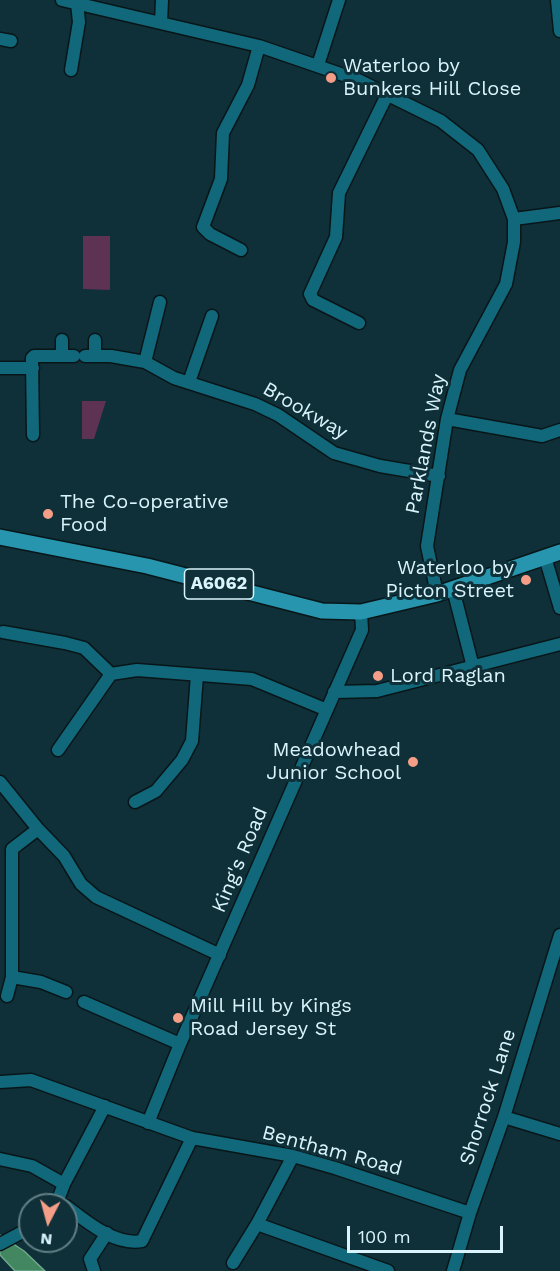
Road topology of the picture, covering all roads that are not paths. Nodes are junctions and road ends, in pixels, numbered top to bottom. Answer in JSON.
{"nodes":[{"id":1,"x":62,"y":0,"type":"edge"},
{"id":2,"x":162,"y":0,"type":"edge"},
{"id":3,"x":339,"y":0,"type":"edge"},
{"id":4,"x":557,"y":0,"type":"edge"},
{"id":5,"x":77,"y":3,"type":"junction"},
{"id":6,"x":161,"y":23,"type":"junction"},
{"id":7,"x":560,"y":31,"type":"edge"},
{"id":8,"x":259,"y":46,"type":"junction"},
{"id":9,"x":318,"y":65,"type":"junction"},
{"id":10,"x":71,"y":70,"type":"dead end"},
{"id":11,"x":388,"y":93,"type":"junction"},
{"id":12,"x":560,"y":213,"type":"edge"},
{"id":13,"x":514,"y":219,"type":"junction"},
{"id":14,"x":241,"y":249,"type":"dead end"},
{"id":15,"x":160,"y":302,"type":"dead end"},
{"id":16,"x":212,"y":316,"type":"dead end"},
{"id":17,"x":359,"y":323,"type":"dead end"},
{"id":18,"x":62,"y":340,"type":"dead end"},
{"id":19,"x":95,"y":340,"type":"dead end"},
{"id":20,"x":79,"y":356,"type":"junction"},
{"id":21,"x":145,"y":362,"type":"junction"},
{"id":22,"x":0,"y":368,"type":"edge"},
{"id":23,"x":33,"y":368,"type":"junction"},
{"id":24,"x":189,"y":382,"type":"junction"},
{"id":25,"x":447,"y":419,"type":"junction"},
{"id":26,"x":560,"y":430,"type":"edge"},
{"id":27,"x":33,"y":435,"type":"dead end"},
{"id":28,"x":439,"y":476,"type":"junction"},
{"id":29,"x":0,"y":537,"type":"edge"},
{"id":30,"x":560,"y":552,"type":"edge"},
{"id":31,"x":545,"y":557,"type":"junction"},
{"id":32,"x":453,"y":589,"type":"junction"},
{"id":33,"x":437,"y":594,"type":"junction"},
{"id":34,"x":560,"y":608,"type":"edge"},
{"id":35,"x":361,"y":612,"type":"junction"},
{"id":36,"x":3,"y":632,"type":"dead end"},
{"id":37,"x":560,"y":644,"type":"edge"},
{"id":38,"x":473,"y":667,"type":"junction"},
{"id":39,"x":111,"y":674,"type":"junction"},
{"id":40,"x":197,"y":675,"type":"junction"},
{"id":41,"x":334,"y":692,"type":"junction"},
{"id":42,"x":327,"y":710,"type":"junction"},
{"id":43,"x":58,"y":750,"type":"dead end"},
{"id":44,"x":0,"y":782,"type":"edge"},
{"id":45,"x":135,"y":802,"type":"dead end"},
{"id":46,"x":38,"y":830,"type":"junction"},
{"id":47,"x":560,"y":935,"type":"edge"},
{"id":48,"x":220,"y":955,"type":"junction"},
{"id":49,"x":12,"y":977,"type":"junction"},
{"id":50,"x":66,"y":992,"type":"dead end"},
{"id":51,"x":7,"y":996,"type":"dead end"},
{"id":52,"x":84,"y":1002,"type":"dead end"},
{"id":53,"x":180,"y":1044,"type":"junction"},
{"id":54,"x":0,"y":1082,"type":"edge"},
{"id":55,"x":105,"y":1106,"type":"junction"},
{"id":56,"x":504,"y":1117,"type":"junction"},
{"id":57,"x":148,"y":1123,"type":"junction"},
{"id":58,"x":560,"y":1134,"type":"edge"},
{"id":59,"x":192,"y":1138,"type":"junction"},
{"id":60,"x":293,"y":1156,"type":"junction"},
{"id":61,"x":0,"y":1159,"type":"edge"},
{"id":62,"x":64,"y":1184,"type":"junction"},
{"id":63,"x":63,"y":1193,"type":"edge"},
{"id":64,"x":470,"y":1213,"type":"junction"},
{"id":65,"x":78,"y":1216,"type":"edge"},
{"id":66,"x":257,"y":1224,"type":"junction"},
{"id":67,"x":107,"y":1233,"type":"junction"},
{"id":68,"x":18,"y":1234,"type":"edge"},
{"id":69,"x":0,"y":1244,"type":"edge"},
{"id":70,"x":233,"y":1263,"type":"dead end"},
{"id":71,"x":94,"y":1271,"type":"edge"},
{"id":72,"x":388,"y":1271,"type":"edge"},
{"id":73,"x":453,"y":1271,"type":"edge"}],
"edges":[{"from":1,"to":5,"type":"street","name":"Parklands Way"},
{"from":2,"to":6,"type":"street"},
{"from":3,"to":9,"type":"street"},
{"from":4,"to":7,"type":"street"},
{"from":5,"to":6,"type":"street","name":"Parklands Way"},
{"from":5,"to":10,"type":"street"},
{"from":6,"to":8,"type":"street","name":"Parklands Way"},
{"from":8,"to":9,"type":"street","name":"Parklands Way"},
{"from":8,"to":14,"type":"street"},
{"from":9,"to":11,"type":"street","name":"Parklands Way"},
{"from":11,"to":13,"type":"street","name":"Parklands Way"},
{"from":11,"to":17,"type":"street"},
{"from":12,"to":13,"type":"street"},
{"from":13,"to":25,"type":"street","name":"Parklands Way"},
{"from":15,"to":21,"type":"street"},
{"from":16,"to":24,"type":"street"},
{"from":18,"to":20,"type":"street"},
{"from":19,"to":20,"type":"street"},
{"from":20,"to":21,"type":"street","name":"Brookway"},
{"from":20,"to":23,"type":"street","name":"Brookway"},
{"from":21,"to":24,"type":"street","name":"Brookway"},
{"from":22,"to":23,"type":"street"},
{"from":23,"to":27,"type":"street"},
{"from":24,"to":28,"type":"street","name":"Brookway"},
{"from":25,"to":26,"type":"street"},
{"from":25,"to":28,"type":"street","name":"Parklands Way"},
{"from":28,"to":33,"type":"street","name":"Parklands Way"},
{"from":29,"to":35,"type":"main road","number":"A6062"},
{"from":30,"to":31,"type":"main road","number":"A6062"},
{"from":31,"to":32,"type":"main road","number":"A6062"},
{"from":31,"to":34,"type":"street"},
{"from":32,"to":33,"type":"main road","number":"A6062"},
{"from":32,"to":38,"type":"street"},
{"from":33,"to":35,"type":"main road","number":"A6062"},
{"from":35,"to":41,"type":"street","name":"King's Road"},
{"from":36,"to":39,"type":"street"},
{"from":37,"to":38,"type":"street"},
{"from":38,"to":41,"type":"street"},
{"from":39,"to":40,"type":"street"},
{"from":39,"to":43,"type":"street"},
{"from":40,"to":42,"type":"street"},
{"from":40,"to":45,"type":"street"},
{"from":41,"to":42,"type":"street","name":"King's Road"},
{"from":42,"to":48,"type":"street","name":"King's Road"},
{"from":44,"to":46,"type":"street"},
{"from":46,"to":48,"type":"street"},
{"from":46,"to":49,"type":"street"},
{"from":47,"to":56,"type":"street","name":"Shorrock Lane"},
{"from":48,"to":53,"type":"street","name":"King's Road"},
{"from":49,"to":50,"type":"street"},
{"from":49,"to":51,"type":"street"},
{"from":52,"to":53,"type":"street"},
{"from":53,"to":57,"type":"street","name":"King's Road"},
{"from":54,"to":55,"type":"street","name":"Bentham Road"},
{"from":55,"to":57,"type":"street","name":"Bentham Road"},
{"from":55,"to":62,"type":"street"},
{"from":56,"to":58,"type":"street"},
{"from":56,"to":64,"type":"street","name":"Shorrock Lane"},
{"from":57,"to":59,"type":"street","name":"Bentham Road"},
{"from":59,"to":60,"type":"street","name":"Bentham Road"},
{"from":59,"to":67,"type":"street"},
{"from":60,"to":64,"type":"street","name":"Bentham Road"},
{"from":60,"to":66,"type":"street"},
{"from":61,"to":62,"type":"street"},
{"from":62,"to":63,"type":"street"},
{"from":64,"to":73,"type":"street","name":"Shorrock Lane"},
{"from":65,"to":67,"type":"street"},
{"from":66,"to":70,"type":"street"},
{"from":66,"to":72,"type":"street"},
{"from":67,"to":71,"type":"street"},
{"from":68,"to":69,"type":"street"}]}
